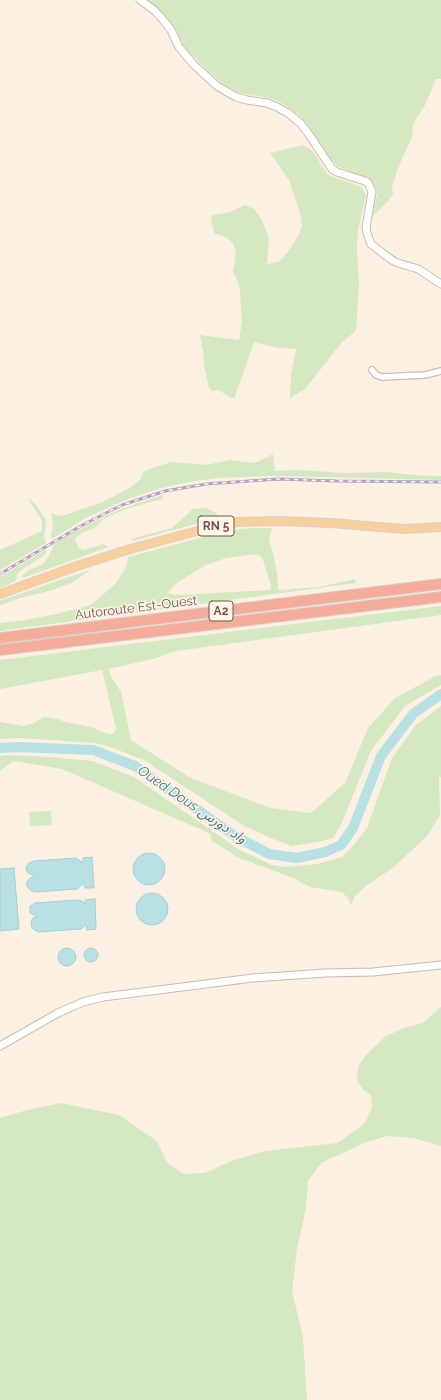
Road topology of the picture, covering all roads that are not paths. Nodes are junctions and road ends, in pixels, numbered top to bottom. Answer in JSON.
{"nodes":[{"id":1,"x":140,"y":0,"type":"edge"},
{"id":2,"x":441,"y":284,"type":"edge"},
{"id":3,"x":372,"y":370,"type":"dead end"},
{"id":4,"x":441,"y":371,"type":"edge"},
{"id":5,"x":441,"y":527,"type":"edge"},
{"id":6,"x":441,"y":584,"type":"edge"},
{"id":7,"x":0,"y":594,"type":"edge"},
{"id":8,"x":441,"y":597,"type":"edge"},
{"id":9,"x":0,"y":638,"type":"edge"},
{"id":10,"x":0,"y":650,"type":"edge"},
{"id":11,"x":441,"y":964,"type":"edge"},
{"id":12,"x":0,"y":1046,"type":"edge"}],
"edges":[{"from":1,"to":2,"type":"street"},
{"from":3,"to":4,"type":"street"},
{"from":5,"to":7,"type":"main road","number":"RN 5"},
{"from":6,"to":9,"type":"highway","name":"Autoroute Est-Ouest","number":"A2"},
{"from":8,"to":10,"type":"highway","name":"Autoroute Est-Ouest","number":"A2"},
{"from":11,"to":12,"type":"street"}]}
